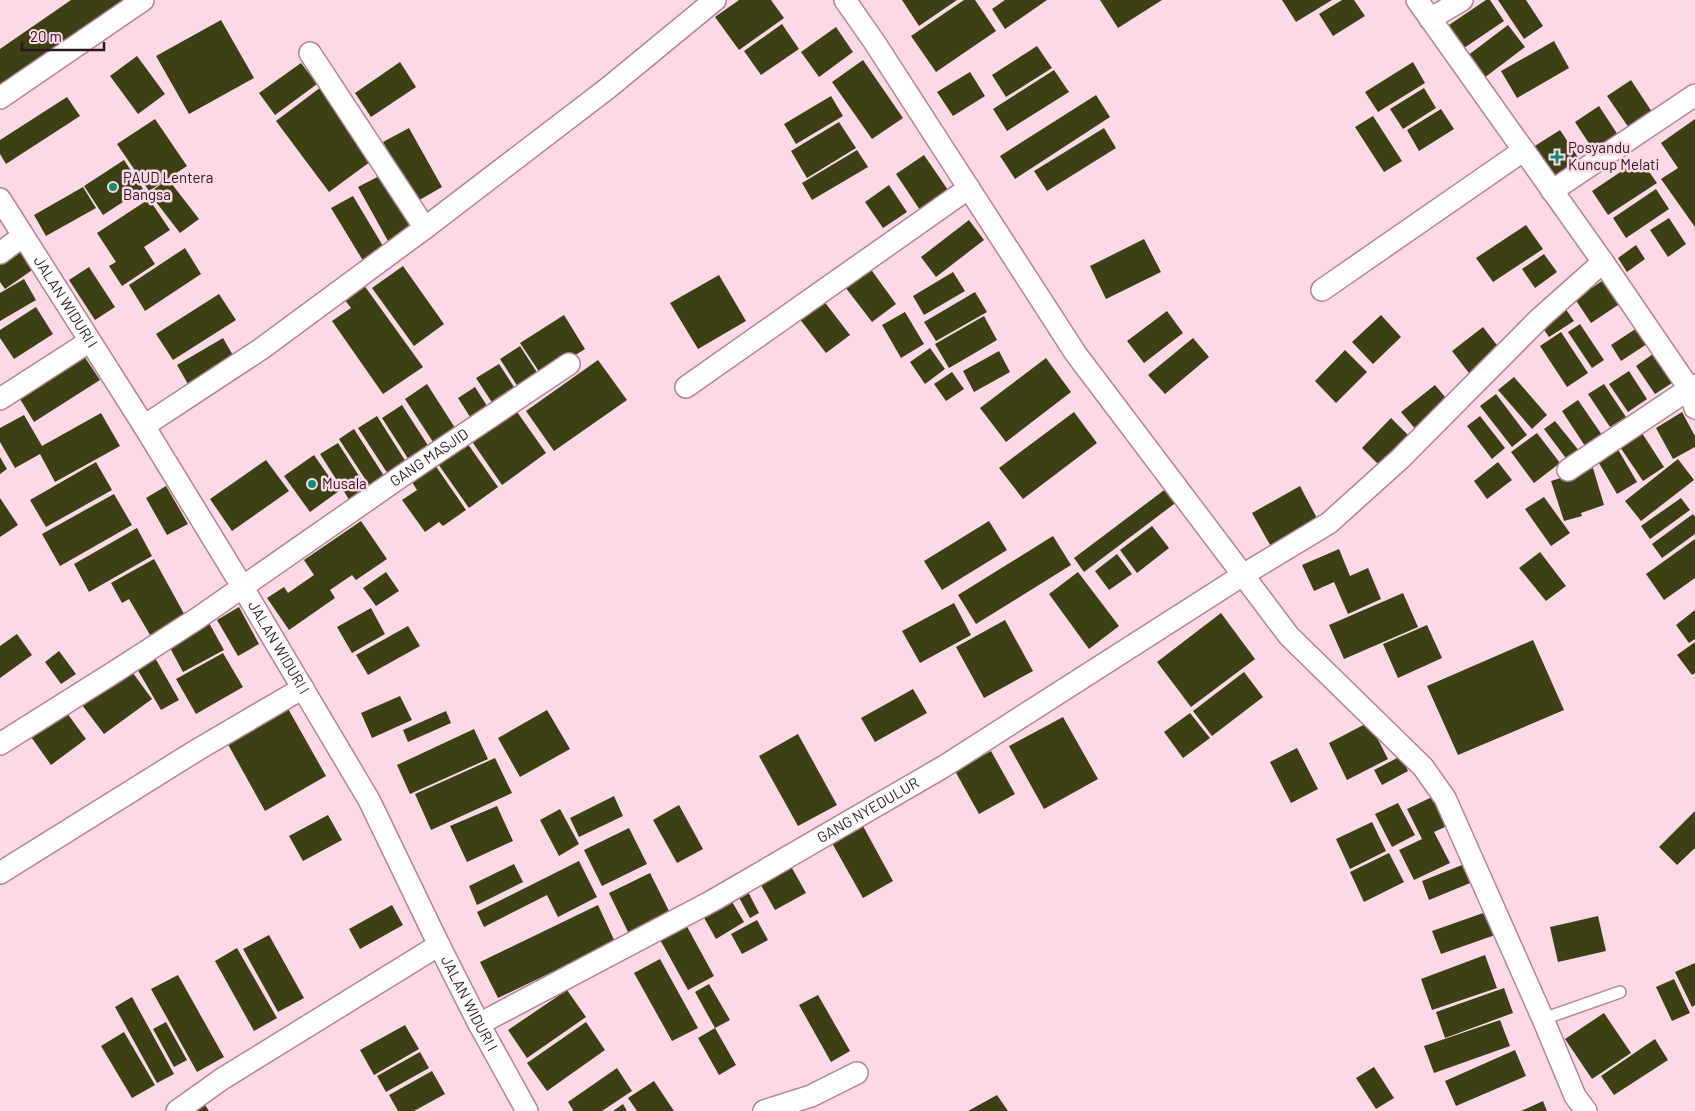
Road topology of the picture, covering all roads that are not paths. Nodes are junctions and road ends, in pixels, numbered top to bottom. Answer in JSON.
{"nodes":[{"id":1,"x":143,"y":0,"type":"edge"},
{"id":2,"x":715,"y":0,"type":"edge"},
{"id":3,"x":845,"y":0,"type":"edge"},
{"id":4,"x":1417,"y":0,"type":"edge"},
{"id":5,"x":1462,"y":0,"type":"edge"},
{"id":6,"x":1430,"y":19,"type":"junction"},
{"id":7,"x":310,"y":53,"type":"dead end"},
{"id":8,"x":1695,"y":95,"type":"edge"},
{"id":9,"x":0,"y":98,"type":"edge"},
{"id":10,"x":1524,"y":150,"type":"junction"},
{"id":11,"x":969,"y":188,"type":"junction"},
{"id":12,"x":1552,"y":191,"type":"junction"},
{"id":13,"x":0,"y":199,"type":"edge"},
{"id":14,"x":425,"y":228,"type":"junction"},
{"id":15,"x":23,"y":236,"type":"junction"},
{"id":16,"x":0,"y":253,"type":"edge"},
{"id":17,"x":1603,"y":262,"type":"junction"},
{"id":18,"x":1322,"y":290,"type":"dead end"},
{"id":19,"x":90,"y":341,"type":"junction"},
{"id":20,"x":569,"y":364,"type":"dead end"},
{"id":21,"x":686,"y":387,"type":"dead end"},
{"id":22,"x":1693,"y":394,"type":"edge"},
{"id":23,"x":0,"y":399,"type":"edge"},
{"id":24,"x":144,"y":426,"type":"junction"},
{"id":25,"x":1568,"y":470,"type":"dead end"},
{"id":26,"x":1243,"y":575,"type":"junction"},
{"id":27,"x":242,"y":586,"type":"junction"},
{"id":28,"x":303,"y":688,"type":"junction"},
{"id":29,"x":0,"y":744,"type":"edge"},
{"id":30,"x":0,"y":873,"type":"edge"},
{"id":31,"x":439,"y":945,"type":"junction"},
{"id":32,"x":1620,"y":992,"type":"dead end"},
{"id":33,"x":1543,"y":1019,"type":"junction"},
{"id":34,"x":479,"y":1024,"type":"junction"},
{"id":35,"x":857,"y":1073,"type":"dead end"},
{"id":36,"x":177,"y":1111,"type":"edge"},
{"id":37,"x":527,"y":1111,"type":"edge"},
{"id":38,"x":764,"y":1111,"type":"edge"},
{"id":39,"x":1586,"y":1111,"type":"edge"}],
"edges":[{"from":1,"to":9,"type":"street"},
{"from":2,"to":14,"type":"street"},
{"from":3,"to":11,"type":"street"},
{"from":4,"to":6,"type":"street"},
{"from":5,"to":6,"type":"street"},
{"from":6,"to":10,"type":"street"},
{"from":7,"to":14,"type":"street"},
{"from":8,"to":12,"type":"street"},
{"from":10,"to":12,"type":"street"},
{"from":10,"to":18,"type":"street"},
{"from":11,"to":21,"type":"street"},
{"from":11,"to":26,"type":"street"},
{"from":12,"to":17,"type":"street"},
{"from":13,"to":15,"type":"street","name":"JALAN WIDURI I"},
{"from":14,"to":24,"type":"street"},
{"from":15,"to":16,"type":"street"},
{"from":15,"to":19,"type":"street","name":"JALAN WIDURI I"},
{"from":17,"to":22,"type":"street"},
{"from":17,"to":26,"type":"street","name":"GANG NYEDULUR"},
{"from":19,"to":23,"type":"street"},
{"from":19,"to":24,"type":"street","name":"JALAN WIDURI I"},
{"from":20,"to":27,"type":"street","name":"GANG MASJID"},
{"from":22,"to":25,"type":"street"},
{"from":24,"to":27,"type":"street","name":"JALAN WIDURI I"},
{"from":26,"to":33,"type":"street"},
{"from":26,"to":34,"type":"street","name":"GANG NYEDULUR"},
{"from":27,"to":28,"type":"street","name":"JALAN WIDURI I"},
{"from":27,"to":29,"type":"street","name":"GANG MASJID"},
{"from":28,"to":30,"type":"street"},
{"from":28,"to":31,"type":"street","name":"JALAN WIDURI I"},
{"from":31,"to":34,"type":"street","name":"JALAN WIDURI I"},
{"from":31,"to":36,"type":"street"},
{"from":32,"to":33,"type":"lane"},
{"from":33,"to":39,"type":"street"},
{"from":34,"to":37,"type":"street","name":"JALAN WIDURI I"},
{"from":35,"to":38,"type":"street"}]}
